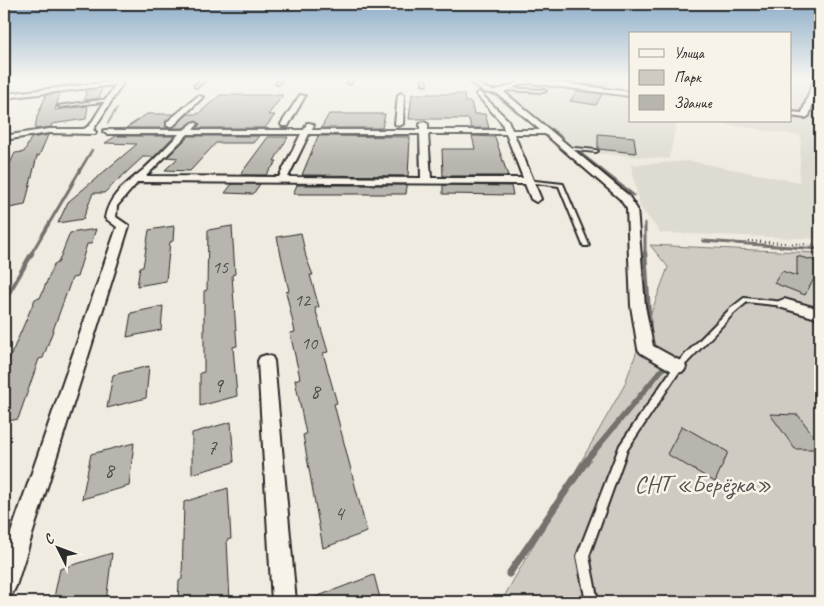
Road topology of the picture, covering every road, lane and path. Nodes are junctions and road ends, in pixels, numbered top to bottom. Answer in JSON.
{"nodes":[{"id":1,"x":105,"y":107,"type":"edge"},
{"id":2,"x":189,"y":107,"type":"edge"},
{"id":3,"x":295,"y":107,"type":"edge"},
{"id":4,"x":400,"y":107,"type":"edge"},
{"id":5,"x":490,"y":107,"type":"edge"},
{"id":6,"x":519,"y":107,"type":"edge"},
{"id":7,"x":808,"y":107,"type":"edge"},
{"id":8,"x":792,"y":114,"type":"edge"},
{"id":9,"x":170,"y":124,"type":"junction"},
{"id":10,"x":285,"y":124,"type":"junction"},
{"id":11,"x":399,"y":124,"type":"junction"},
{"id":12,"x":538,"y":124,"type":"junction"},
{"id":13,"x":190,"y":128,"type":"junction"},
{"id":14,"x":308,"y":128,"type":"junction"},
{"id":15,"x":424,"y":128,"type":"junction"},
{"id":16,"x":506,"y":128,"type":"junction"},
{"id":17,"x":84,"y":132,"type":"junction"},
{"id":18,"x":98,"y":132,"type":"dead end"},
{"id":19,"x":547,"y":132,"type":"junction"},
{"id":20,"x":4,"y":138,"type":"edge"},
{"id":21,"x":565,"y":148,"type":"junction"},
{"id":22,"x":596,"y":151,"type":"dead end"},
{"id":23,"x":283,"y":178,"type":"junction"},
{"id":24,"x":136,"y":179,"type":"junction"},
{"id":25,"x":426,"y":180,"type":"junction"},
{"id":26,"x":528,"y":181,"type":"junction"},
{"id":27,"x":536,"y":199,"type":"dead end"},
{"id":28,"x":748,"y":241,"type":"dead end"},
{"id":29,"x":586,"y":245,"type":"dead end"},
{"id":30,"x":820,"y":245,"type":"edge"},
{"id":31,"x":784,"y":304,"type":"joint"},
{"id":32,"x":820,"y":314,"type":"edge"},
{"id":33,"x":266,"y":361,"type":"dead end"},
{"id":34,"x":678,"y":367,"type":"junction"},
{"id":35,"x":4,"y":586,"type":"edge"},
{"id":36,"x":284,"y":602,"type":"edge"},
{"id":37,"x":592,"y":602,"type":"edge"}],
"edges":[{"from":1,"to":17,"type":"street"},
{"from":2,"to":9,"type":"street"},
{"from":3,"to":10,"type":"street"},
{"from":4,"to":11,"type":"street"},
{"from":5,"to":16,"type":"street"},
{"from":6,"to":12,"type":"street"},
{"from":7,"to":8,"type":"street"},
{"from":9,"to":13,"type":"street"},
{"from":9,"to":13,"type":"street"},
{"from":10,"to":13,"type":"street"},
{"from":10,"to":14,"type":"street"},
{"from":11,"to":14,"type":"street"},
{"from":11,"to":15,"type":"street"},
{"from":12,"to":16,"type":"street"},
{"from":12,"to":19,"type":"street"},
{"from":13,"to":14,"type":"street"},
{"from":13,"to":24,"type":"street"},
{"from":14,"to":15,"type":"street"},
{"from":14,"to":23,"type":"street"},
{"from":15,"to":16,"type":"street"},
{"from":15,"to":25,"type":"street"},
{"from":16,"to":19,"type":"street"},
{"from":16,"to":26,"type":"street"},
{"from":17,"to":18,"type":"street"},
{"from":17,"to":20,"type":"street"},
{"from":19,"to":21,"type":"street"},
{"from":21,"to":22,"type":"lane"},
{"from":21,"to":34,"type":"street"},
{"from":23,"to":24,"type":"street"},
{"from":23,"to":25,"type":"street"},
{"from":24,"to":35,"type":"street"},
{"from":25,"to":26,"type":"street"},
{"from":26,"to":27,"type":"street"},
{"from":26,"to":29,"type":"lane"},
{"from":28,"to":30,"type":"path"},
{"from":31,"to":32,"type":"street"},
{"from":31,"to":34,"type":"lane"},
{"from":33,"to":36,"type":"street"},
{"from":34,"to":37,"type":"lane"}]}
